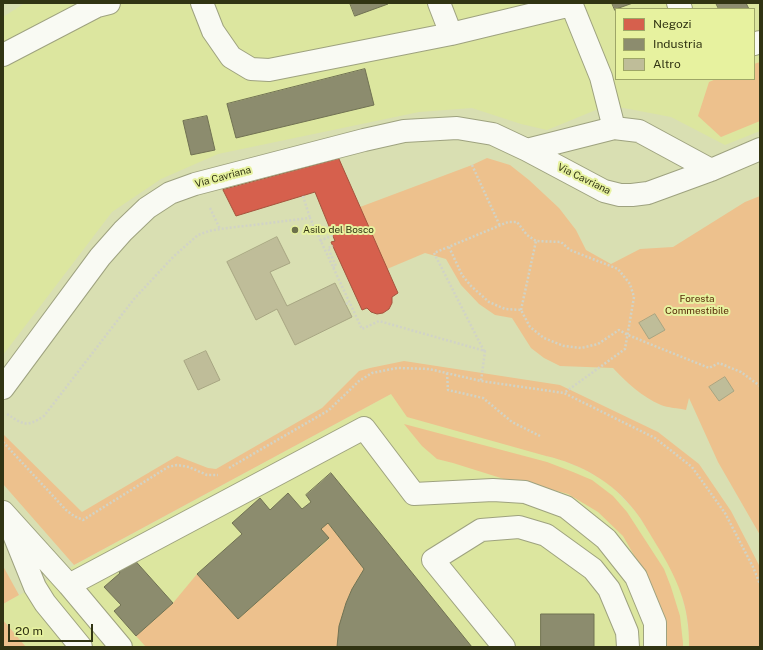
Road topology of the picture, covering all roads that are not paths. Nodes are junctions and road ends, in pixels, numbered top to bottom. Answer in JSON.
{"nodes":[{"id":1,"x":109,"y":3,"type":"edge"},
{"id":2,"x":202,"y":3,"type":"edge"},
{"id":3,"x":439,"y":3,"type":"edge"},
{"id":4,"x":571,"y":4,"type":"edge"},
{"id":5,"x":512,"y":11,"type":"edge"},
{"id":6,"x":451,"y":34,"type":"junction"},
{"id":7,"x":3,"y":55,"type":"edge"},
{"id":8,"x":609,"y":76,"type":"edge"},
{"id":9,"x":614,"y":128,"type":"junction"},
{"id":10,"x":760,"y":149,"type":"edge"},
{"id":11,"x":527,"y":150,"type":"junction"},
{"id":12,"x":711,"y":170,"type":"junction"},
{"id":13,"x":3,"y":388,"type":"edge"},
{"id":14,"x":5,"y":514,"type":"edge"},
{"id":15,"x":69,"y":585,"type":"junction"},
{"id":16,"x":81,"y":647,"type":"edge"},
{"id":17,"x":121,"y":647,"type":"edge"},
{"id":18,"x":504,"y":647,"type":"edge"},
{"id":19,"x":628,"y":647,"type":"edge"},
{"id":20,"x":655,"y":647,"type":"edge"}],
"edges":[{"from":1,"to":7,"type":"street"},
{"from":2,"to":6,"type":"street"},
{"from":3,"to":6,"type":"street"},
{"from":4,"to":5,"type":"street"},
{"from":4,"to":8,"type":"street"},
{"from":5,"to":6,"type":"street"},
{"from":8,"to":9,"type":"street"},
{"from":9,"to":11,"type":"street"},
{"from":9,"to":12,"type":"street"},
{"from":10,"to":12,"type":"street","name":"Via Cavriana"},
{"from":11,"to":12,"type":"street","name":"Via Cavriana"},
{"from":11,"to":13,"type":"street","name":"Via Cavriana"},
{"from":14,"to":15,"type":"street"},
{"from":14,"to":16,"type":"street"},
{"from":15,"to":17,"type":"street"},
{"from":15,"to":20,"type":"street"},
{"from":18,"to":19,"type":"street"}]}
